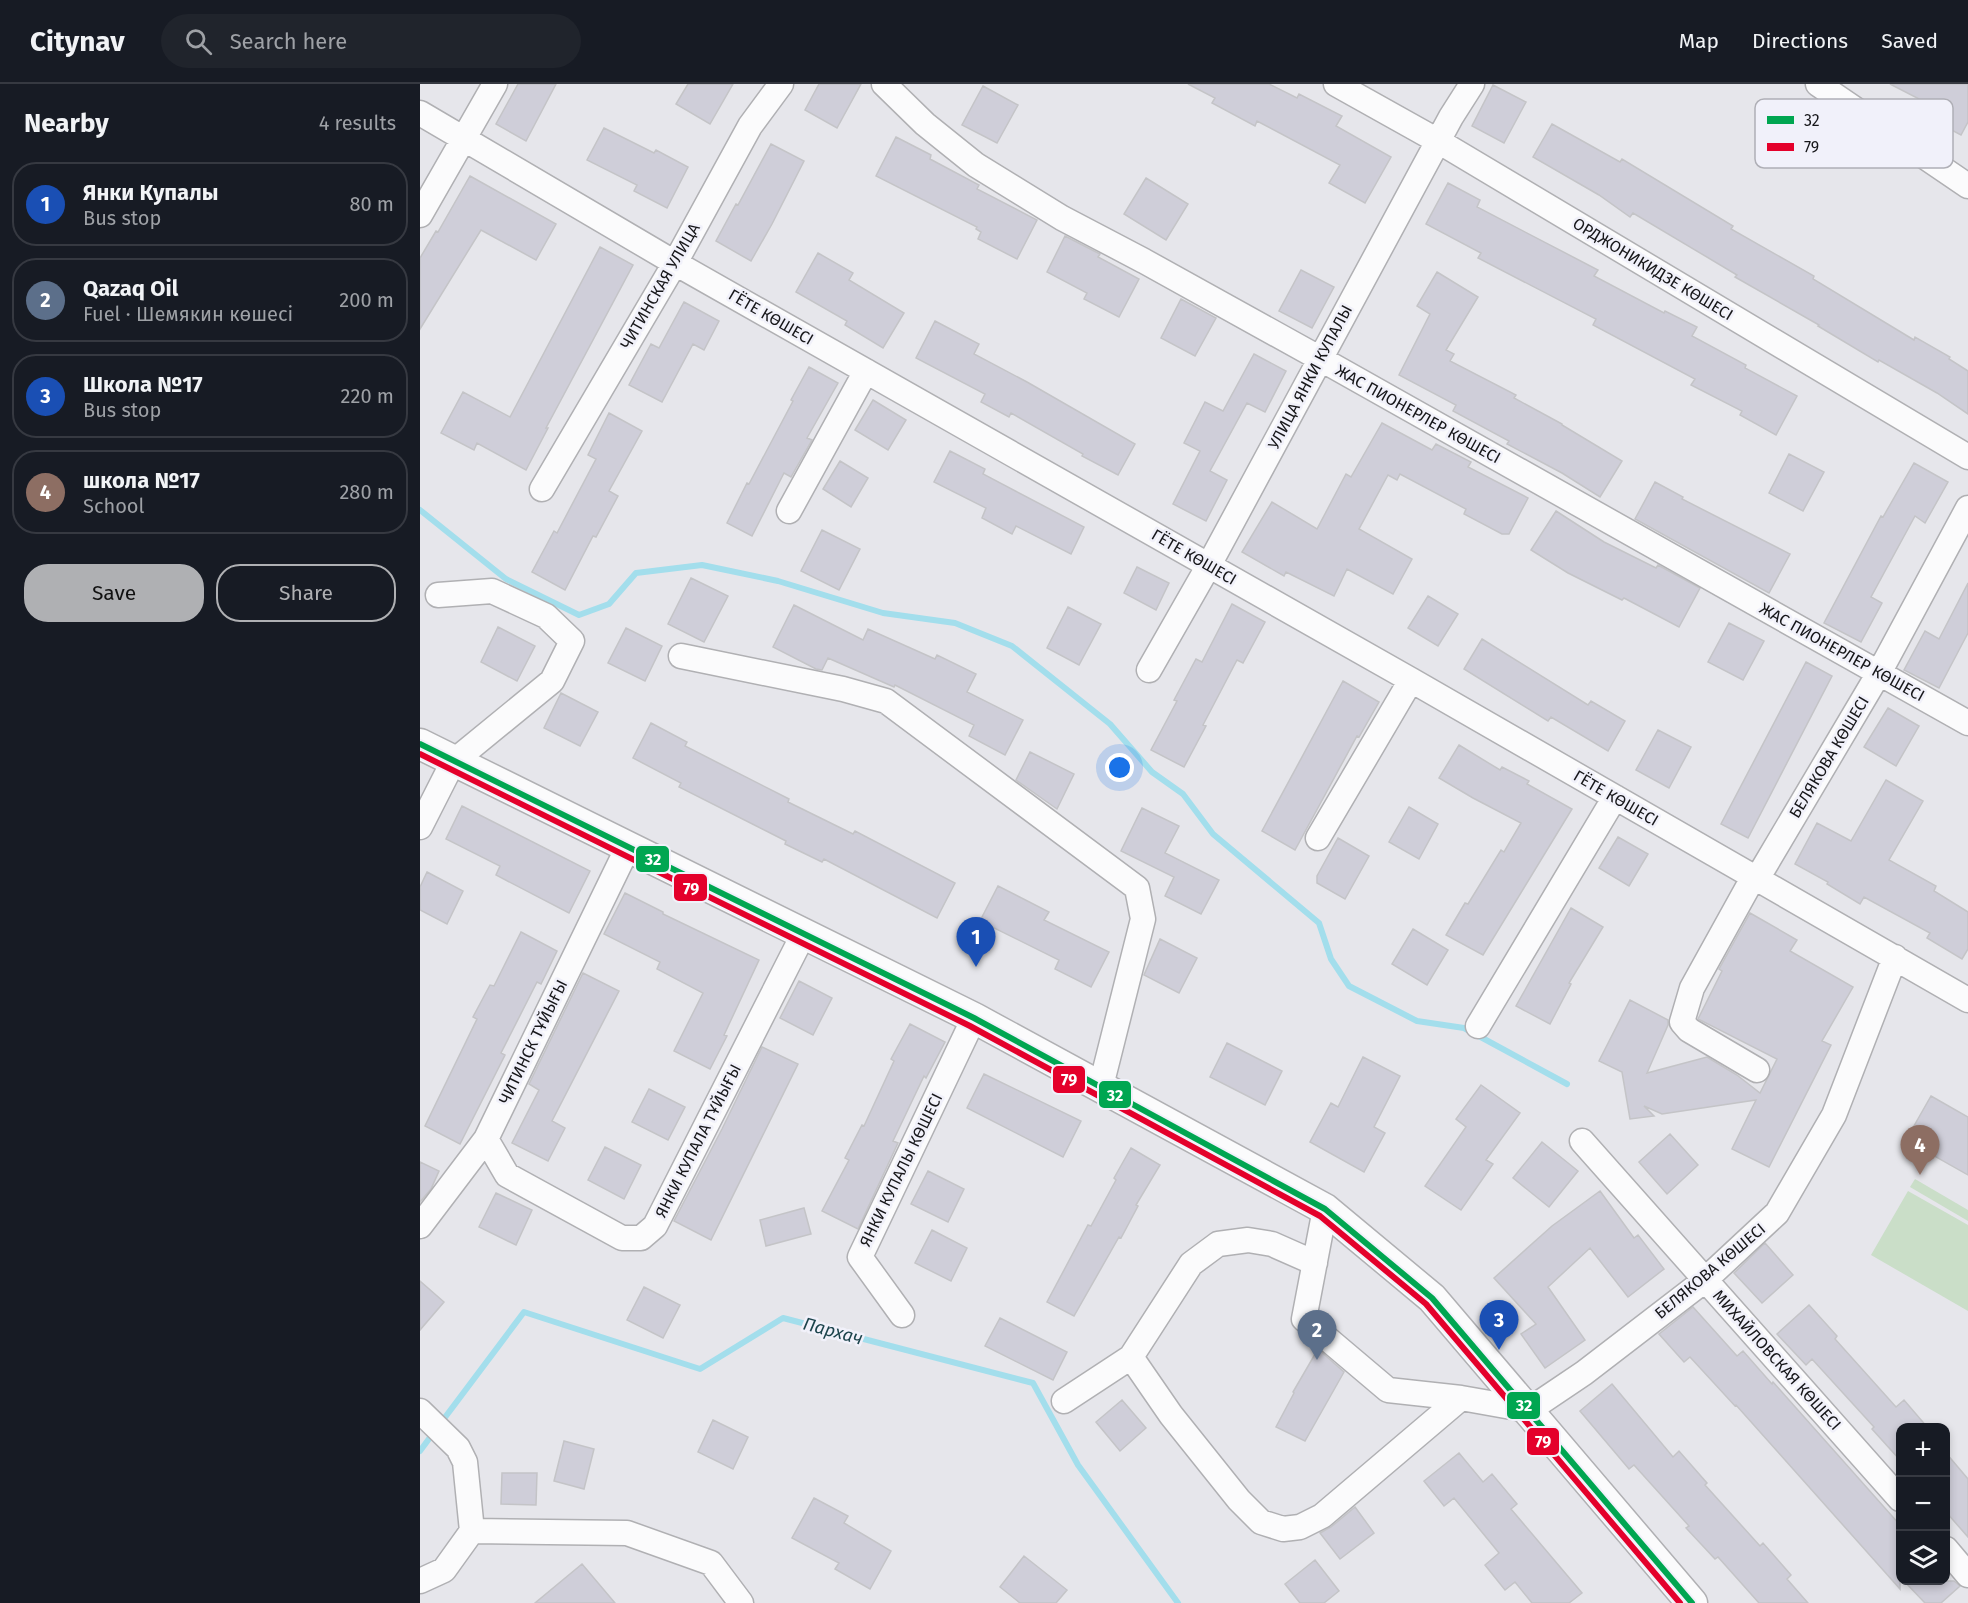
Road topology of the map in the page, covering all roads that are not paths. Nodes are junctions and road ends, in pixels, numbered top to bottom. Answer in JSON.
{"nodes":[{"id":1,"x":495,"y":84,"type":"edge"},
{"id":2,"x":782,"y":84,"type":"edge"},
{"id":3,"x":884,"y":84,"type":"edge"},
{"id":4,"x":1336,"y":84,"type":"edge"},
{"id":5,"x":1472,"y":84,"type":"edge"},
{"id":6,"x":1818,"y":84,"type":"edge"},
{"id":7,"x":1840,"y":99,"type":"edge"},
{"id":8,"x":420,"y":113,"type":"edge"},
{"id":9,"x":463,"y":138,"type":"junction"},
{"id":10,"x":1438,"y":141,"type":"junction"},
{"id":11,"x":1942,"y":168,"type":"edge"},
{"id":12,"x":1968,"y":186,"type":"edge"},
{"id":13,"x":420,"y":215,"type":"edge"},
{"id":14,"x":675,"y":263,"type":"junction"},
{"id":15,"x":1319,"y":358,"type":"junction"},
{"id":16,"x":866,"y":371,"type":"junction"},
{"id":17,"x":1968,"y":456,"type":"edge"},
{"id":18,"x":542,"y":489,"type":"dead end"},
{"id":19,"x":1968,"y":508,"type":"edge"},
{"id":20,"x":789,"y":511,"type":"dead end"},
{"id":21,"x":1209,"y":565,"type":"junction"},
{"id":22,"x":438,"y":595,"type":"dead end"},
{"id":23,"x":681,"y":656,"type":"dead end"},
{"id":24,"x":1149,"y":670,"type":"dead end"},
{"id":25,"x":1880,"y":673,"type":"junction"},
{"id":26,"x":1411,"y":680,"type":"junction"},
{"id":27,"x":1968,"y":723,"type":"edge"},
{"id":28,"x":420,"y":744,"type":"edge"},
{"id":29,"x":453,"y":762,"type":"junction"},
{"id":30,"x":1615,"y":797,"type":"junction"},
{"id":31,"x":420,"y":827,"type":"edge"},
{"id":32,"x":1318,"y":838,"type":"dead end"},
{"id":33,"x":628,"y":847,"type":"junction"},
{"id":34,"x":1756,"y":878,"type":"junction"},
{"id":35,"x":804,"y":933,"type":"junction"},
{"id":36,"x":1895,"y":957,"type":"junction"},
{"id":37,"x":1968,"y":1000,"type":"edge"},
{"id":38,"x":974,"y":1018,"type":"junction"},
{"id":39,"x":1478,"y":1026,"type":"dead end"},
{"id":40,"x":1757,"y":1070,"type":"dead end"},
{"id":41,"x":1101,"y":1086,"type":"junction"},
{"id":42,"x":486,"y":1139,"type":"junction"},
{"id":43,"x":1582,"y":1141,"type":"dead end"},
{"id":44,"x":1325,"y":1209,"type":"junction"},
{"id":45,"x":420,"y":1226,"type":"edge"},
{"id":46,"x":1315,"y":1263,"type":"junction"},
{"id":47,"x":1705,"y":1280,"type":"junction"},
{"id":48,"x":902,"y":1315,"type":"dead end"},
{"id":49,"x":1131,"y":1358,"type":"junction"},
{"id":50,"x":1461,"y":1398,"type":"junction"},
{"id":51,"x":1064,"y":1401,"type":"dead end"},
{"id":52,"x":1528,"y":1410,"type":"junction"},
{"id":53,"x":421,"y":1412,"type":"edge"},
{"id":54,"x":1896,"y":1495,"type":"edge"},
{"id":55,"x":472,"y":1531,"type":"junction"},
{"id":56,"x":1950,"y":1554,"type":"edge"},
{"id":57,"x":1968,"y":1575,"type":"edge"},
{"id":58,"x":420,"y":1581,"type":"edge"},
{"id":59,"x":741,"y":1603,"type":"edge"},
{"id":60,"x":1692,"y":1603,"type":"edge"}],
"edges":[{"from":1,"to":9,"type":"street"},
{"from":2,"to":14,"type":"street","name":"ЧИТИНСКАЯ УЛИЦА"},
{"from":3,"to":15,"type":"street","name":"ЖАС ПИОНЕРЛЕР КӨШЕСІ"},
{"from":4,"to":10,"type":"street","name":"ОРДЖОНИКИДЗЕ КӨШЕСІ"},
{"from":5,"to":10,"type":"street","name":"УЛИЦА ЯНКИ КУПАЛЫ"},
{"from":6,"to":7,"type":"street"},
{"from":8,"to":9,"type":"street","name":"ГЁТЕ КӨШЕСІ"},
{"from":9,"to":13,"type":"street"},
{"from":9,"to":14,"type":"street","name":"ГЁТЕ КӨШЕСІ"},
{"from":10,"to":15,"type":"street","name":"УЛИЦА ЯНКИ КУПАЛЫ"},
{"from":10,"to":17,"type":"street","name":"ОРДЖОНИКИДЗЕ КӨШЕСІ"},
{"from":11,"to":12,"type":"street"},
{"from":14,"to":16,"type":"street","name":"ГЁТЕ КӨШЕСІ"},
{"from":14,"to":18,"type":"street","name":"ЧИТИНСКАЯ УЛИЦА"},
{"from":15,"to":21,"type":"street","name":"УЛИЦА ЯНКИ КУПАЛЫ"},
{"from":15,"to":25,"type":"street","name":"ЖАС ПИОНЕРЛЕР КӨШЕСІ"},
{"from":16,"to":20,"type":"street"},
{"from":16,"to":21,"type":"street","name":"ГЁТЕ КӨШЕСІ"},
{"from":19,"to":25,"type":"street","name":"БЕЛЯКОВА КӨШЕСІ"},
{"from":21,"to":24,"type":"street","name":"УЛИЦА ЯНКИ КУПАЛЫ"},
{"from":21,"to":26,"type":"street","name":"ГЁТЕ КӨШЕСІ"},
{"from":22,"to":29,"type":"street"},
{"from":23,"to":41,"type":"street"},
{"from":25,"to":27,"type":"street","name":"ЖАС ПИОНЕРЛЕР КӨШЕСІ"},
{"from":25,"to":34,"type":"street","name":"БЕЛЯКОВА КӨШЕСІ"},
{"from":26,"to":30,"type":"street","name":"ГЁТЕ КӨШЕСІ"},
{"from":26,"to":32,"type":"street"},
{"from":28,"to":29,"type":"main road"},
{"from":29,"to":31,"type":"street"},
{"from":29,"to":33,"type":"main road"},
{"from":30,"to":34,"type":"street","name":"ГЁТЕ КӨШЕСІ"},
{"from":30,"to":39,"type":"street"},
{"from":33,"to":35,"type":"main road"},
{"from":33,"to":42,"type":"street","name":"ЧИТИНСК ТҰЙЫҒЫ"},
{"from":34,"to":36,"type":"street","name":"ГЁТЕ КӨШЕСІ"},
{"from":34,"to":40,"type":"street","name":"БЕЛЯКОВА КӨШЕСІ"},
{"from":35,"to":38,"type":"main road"},
{"from":35,"to":42,"type":"street","name":"ЯНКИ КУПАЛА ТҰЙЫҒЫ"},
{"from":36,"to":37,"type":"street","name":"ГЁТЕ КӨШЕСІ"},
{"from":36,"to":47,"type":"street","name":"БЕЛЯКОВА КӨШЕСІ"},
{"from":38,"to":41,"type":"main road"},
{"from":38,"to":48,"type":"street","name":"ЯНКИ КУПАЛЫ КӨШЕСІ"},
{"from":41,"to":44,"type":"main road"},
{"from":42,"to":45,"type":"street","name":"ЧИТИНСК ТҰЙЫҒЫ"},
{"from":43,"to":47,"type":"street","name":"МИХАЙЛОВСКАЯ КӨШЕСІ"},
{"from":44,"to":46,"type":"street"},
{"from":44,"to":52,"type":"main road"},
{"from":46,"to":49,"type":"street"},
{"from":46,"to":50,"type":"street"},
{"from":47,"to":52,"type":"street","name":"БЕЛЯКОВА КӨШЕСІ"},
{"from":47,"to":54,"type":"street","name":"МИХАЙЛОВСКАЯ КӨШЕСІ"},
{"from":49,"to":50,"type":"street"},
{"from":49,"to":51,"type":"street"},
{"from":50,"to":52,"type":"street"},
{"from":52,"to":60,"type":"main road"},
{"from":53,"to":55,"type":"street"},
{"from":55,"to":58,"type":"street"},
{"from":55,"to":59,"type":"street"},
{"from":56,"to":57,"type":"street"}]}
